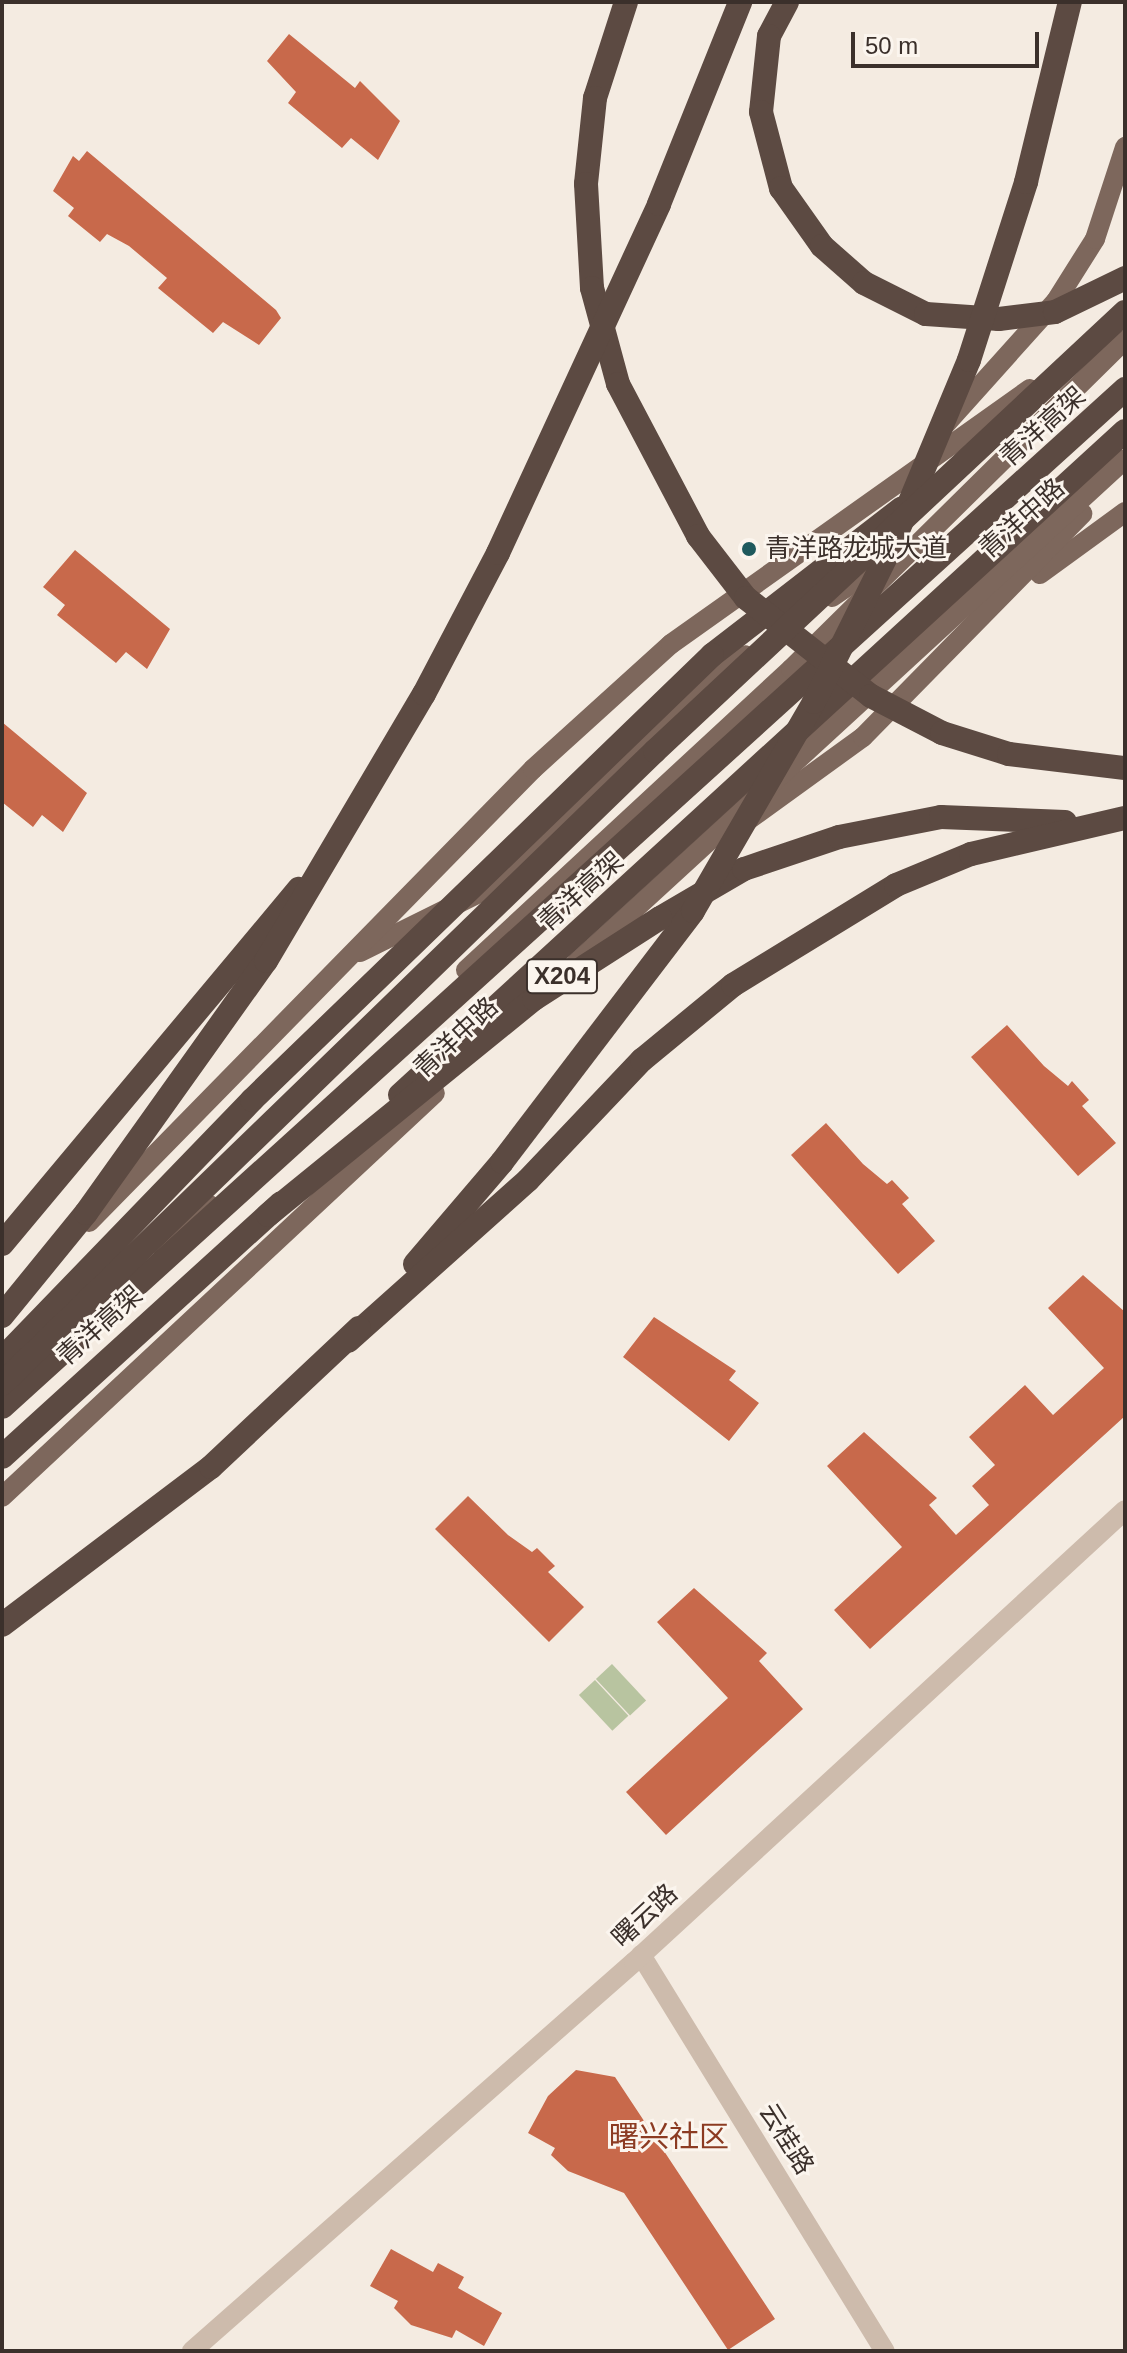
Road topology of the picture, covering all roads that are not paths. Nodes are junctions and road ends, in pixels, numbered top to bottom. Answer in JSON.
{"nodes":[{"id":1,"x":626,"y":2,"type":"edge"},
{"id":2,"x":740,"y":2,"type":"edge"},
{"id":3,"x":787,"y":2,"type":"edge"},
{"id":4,"x":1070,"y":2,"type":"edge"},
{"id":5,"x":1125,"y":147,"type":"edge"},
{"id":6,"x":1125,"y":278,"type":"edge"},
{"id":7,"x":1125,"y":312,"type":"edge"},
{"id":8,"x":1125,"y":323,"type":"edge"},
{"id":9,"x":1125,"y":340,"type":"edge"},
{"id":10,"x":1125,"y":389,"type":"edge"},
{"id":11,"x":1125,"y":431,"type":"edge"},
{"id":12,"x":999,"y":433,"type":"junction"},
{"id":13,"x":1125,"y":459,"type":"edge"},
{"id":14,"x":1125,"y":467,"type":"edge"},
{"id":15,"x":1125,"y":512,"type":"edge"},
{"id":16,"x":941,"y":523,"type":"junction"},
{"id":17,"x":834,"y":526,"type":"junction"},
{"id":18,"x":1002,"y":603,"type":"junction"},
{"id":19,"x":1125,"y":768,"type":"edge"},
{"id":20,"x":1125,"y":818,"type":"edge"},
{"id":21,"x":1125,"y":831,"type":"edge"},
{"id":22,"x":341,"y":837,"type":"junction"},
{"id":23,"x":672,"y":874,"type":"junction"},
{"id":24,"x":343,"y":960,"type":"junction"},
{"id":25,"x":268,"y":1215,"type":"junction"},
{"id":26,"x":2,"y":1244,"type":"edge"},
{"id":27,"x":2,"y":1308,"type":"edge"},
{"id":28,"x":2,"y":1316,"type":"edge"},
{"id":29,"x":348,"y":1341,"type":"junction"},
{"id":30,"x":2,"y":1362,"type":"edge"},
{"id":31,"x":2,"y":1384,"type":"edge"},
{"id":32,"x":2,"y":1407,"type":"edge"},
{"id":33,"x":2,"y":1457,"type":"edge"},
{"id":34,"x":2,"y":1497,"type":"edge"},
{"id":35,"x":1125,"y":1510,"type":"edge"},
{"id":36,"x":45,"y":1599,"type":"junction"},
{"id":37,"x":2,"y":1625,"type":"edge"},
{"id":38,"x":2,"y":1634,"type":"edge"},
{"id":39,"x":641,"y":1955,"type":"junction"},
{"id":40,"x":192,"y":2351,"type":"edge"},
{"id":41,"x":885,"y":2351,"type":"edge"}],
"edges":[{"from":1,"to":19,"type":"highway","bridge":true},
{"from":2,"to":22,"type":"highway","bridge":true},
{"from":3,"to":6,"type":"highway","bridge":true},
{"from":4,"to":29,"type":"highway","bridge":true},
{"from":5,"to":17,"type":"main road"},
{"from":7,"to":12,"type":"highway","bridge":true},
{"from":8,"to":17,"type":"main road"},
{"from":9,"to":16,"type":"main road","name":"青洋中路","number":"X204"},
{"from":10,"to":32,"type":"highway","name":"青洋高架","bridge":true},
{"from":11,"to":25,"type":"highway","name":"青洋高架","bridge":true},
{"from":12,"to":30,"type":"highway","bridge":true},
{"from":12,"to":31,"type":"highway","bridge":true},
{"from":13,"to":23,"type":"main road","name":"青洋中路","number":"X204"},
{"from":14,"to":18,"type":"main road"},
{"from":15,"to":18,"type":"main road"},
{"from":16,"to":24,"type":"main road"},
{"from":16,"to":30,"type":"main road","name":"青洋中路","number":"X204"},
{"from":17,"to":24,"type":"main road"},
{"from":18,"to":23,"type":"main road"},
{"from":20,"to":29,"type":"highway"},
{"from":21,"to":25,"type":"highway","bridge":true},
{"from":22,"to":26,"type":"highway","bridge":true},
{"from":22,"to":28,"type":"highway","bridge":true},
{"from":23,"to":34,"type":"main road","name":"青洋中路","number":"X204"},
{"from":24,"to":27,"type":"main road"},
{"from":25,"to":33,"type":"highway","name":"青洋高架"},
{"from":29,"to":36,"type":"highway"},
{"from":35,"to":39,"type":"street","name":"曙云路"},
{"from":36,"to":37,"type":"highway"},
{"from":36,"to":38,"type":"highway"},
{"from":39,"to":40,"type":"street","name":"曙云路"},
{"from":39,"to":41,"type":"street","name":"云桂路"}]}
